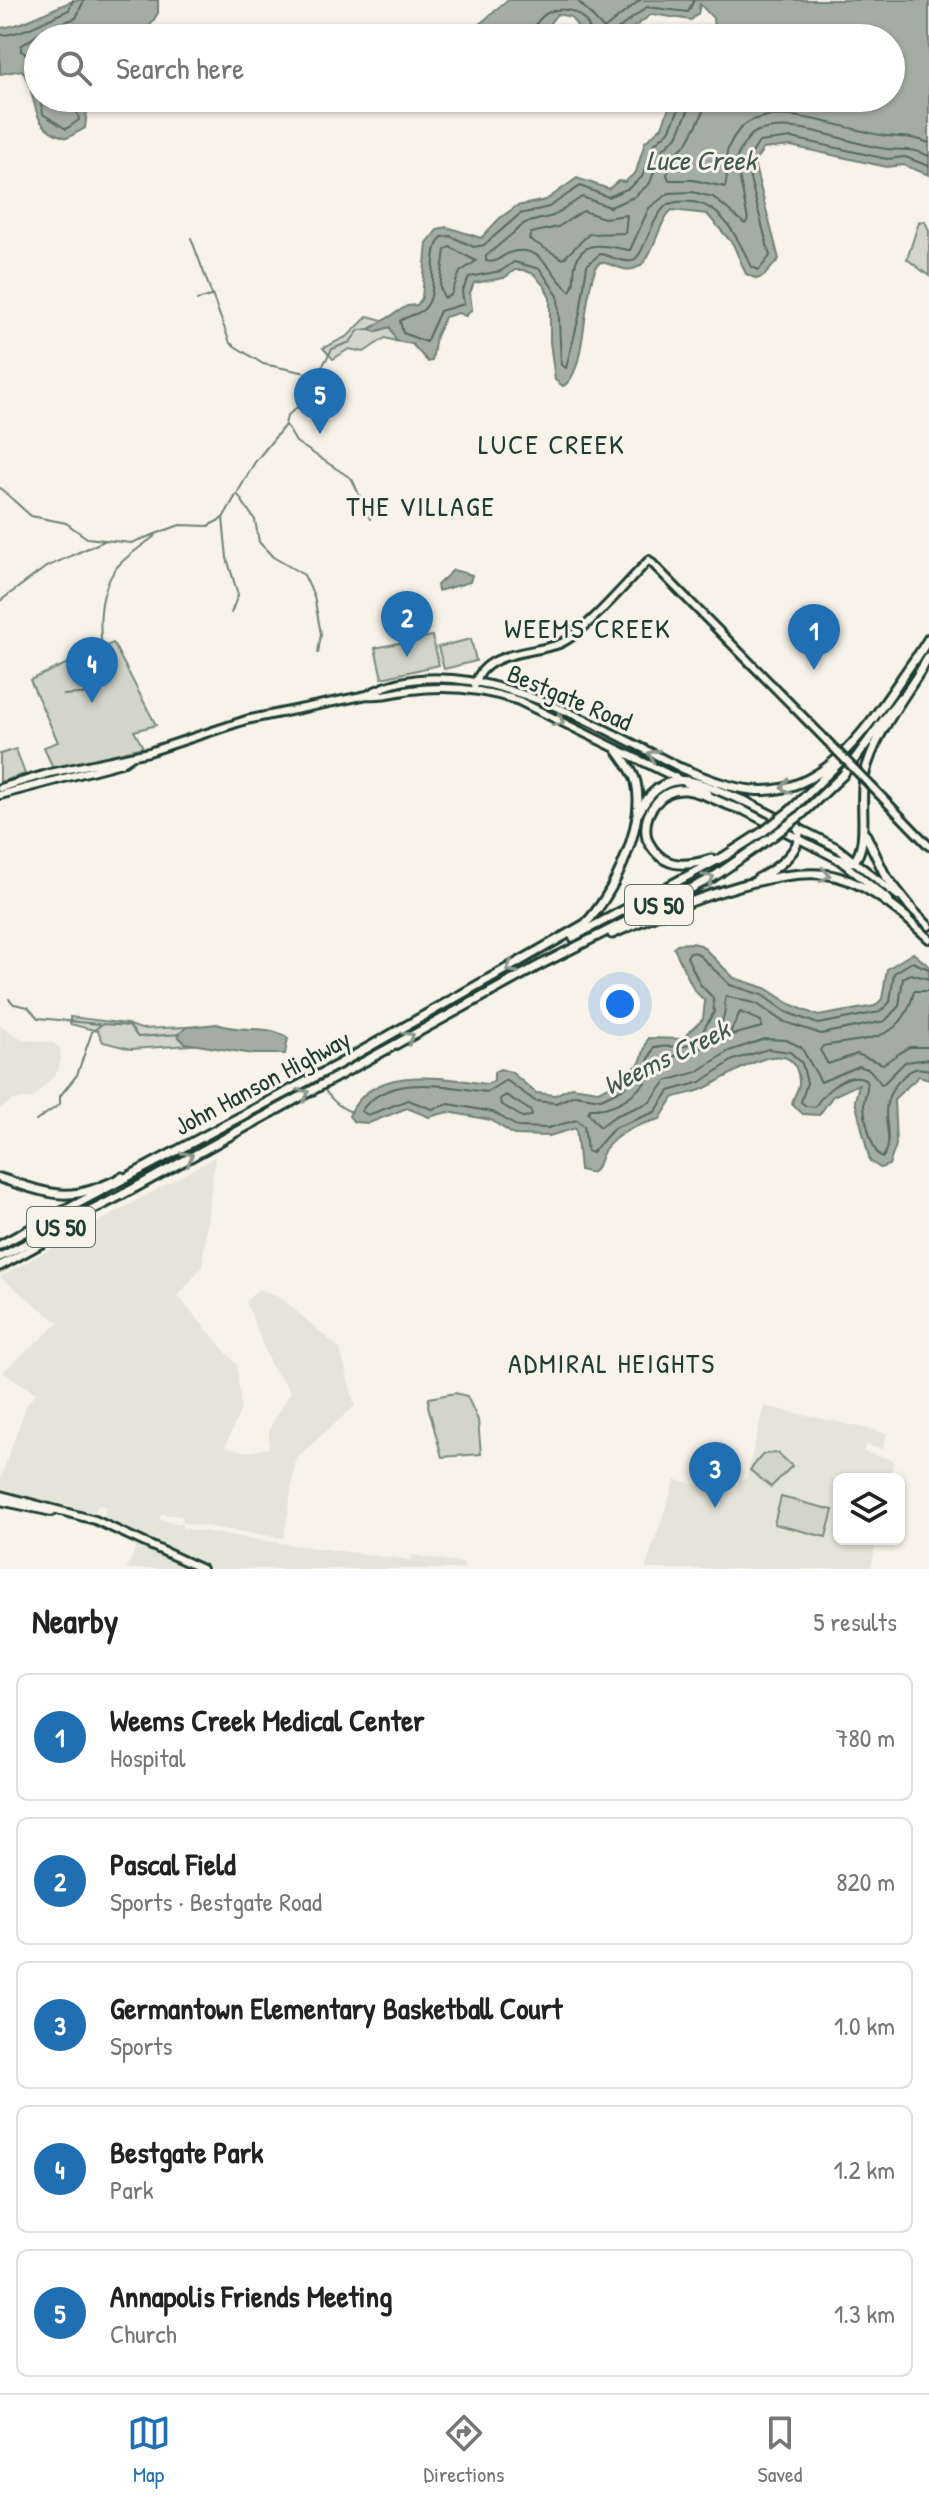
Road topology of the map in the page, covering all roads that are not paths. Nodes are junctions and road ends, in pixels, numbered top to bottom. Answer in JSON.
{"nodes":[{"id":1,"x":929,"y":638,"type":"edge"},
{"id":2,"x":917,"y":656,"type":"junction"},
{"id":3,"x":929,"y":657,"type":"edge"},
{"id":4,"x":475,"y":685,"type":"junction"},
{"id":5,"x":617,"y":750,"type":"junction"},
{"id":6,"x":681,"y":768,"type":"junction"},
{"id":7,"x":51,"y":776,"type":"junction"},
{"id":8,"x":679,"y":780,"type":"junction"},
{"id":9,"x":0,"y":788,"type":"edge"},
{"id":10,"x":0,"y":795,"type":"edge"},
{"id":11,"x":747,"y":802,"type":"junction"},
{"id":12,"x":740,"y":809,"type":"junction"},
{"id":13,"x":861,"y":822,"type":"junction"},
{"id":14,"x":633,"y":823,"type":"junction"},
{"id":15,"x":798,"y":827,"type":"junction"},
{"id":16,"x":799,"y":838,"type":"junction"},
{"id":17,"x":929,"y":846,"type":"edge"},
{"id":18,"x":725,"y":856,"type":"junction"},
{"id":19,"x":838,"y":859,"type":"junction"},
{"id":20,"x":856,"y":861,"type":"junction"},
{"id":21,"x":721,"y":893,"type":"junction"},
{"id":22,"x":912,"y":909,"type":"junction"},
{"id":23,"x":907,"y":918,"type":"junction"},
{"id":24,"x":929,"y":926,"type":"edge"},
{"id":25,"x":929,"y":939,"type":"edge"},
{"id":26,"x":542,"y":951,"type":"junction"},
{"id":27,"x":540,"y":965,"type":"junction"},
{"id":28,"x":185,"y":1147,"type":"junction"},
{"id":29,"x":0,"y":1180,"type":"edge"},
{"id":30,"x":120,"y":1196,"type":"junction"},
{"id":31,"x":0,"y":1245,"type":"edge"},
{"id":32,"x":0,"y":1257,"type":"edge"},
{"id":33,"x":0,"y":1266,"type":"edge"},
{"id":34,"x":0,"y":1495,"type":"edge"},
{"id":35,"x":0,"y":1501,"type":"edge"},
{"id":36,"x":64,"y":1512,"type":"junction"},
{"id":37,"x":202,"y":1569,"type":"edge"}],
"edges":[{"from":1,"to":2,"type":"highway","number":"US 50"},
{"from":2,"to":6,"type":"highway","one_way":true},
{"from":2,"to":18,"type":"highway","number":"US 50","bridge":true},
{"from":3,"to":13,"type":"highway"},
{"from":27,"to":3,"type":"highway","number":"US 50","one_way":true,"bridge":true},
{"from":4,"to":5,"type":"main road","name":"Bestgate Road","one_way":true},
{"from":6,"to":4,"type":"main road","name":"Bestgate Road","one_way":true},
{"from":4,"to":7,"type":"main road","name":"Bestgate Road"},
{"from":4,"to":17,"type":"main road","bridge":true},
{"from":5,"to":8,"type":"main road","name":"Bestgate Road"},
{"from":5,"to":14,"type":"highway"},
{"from":6,"to":11,"type":"main road","name":"Bestgate Road"},
{"from":7,"to":9,"type":"main road","name":"Bestgate Road"},
{"from":7,"to":10,"type":"main road","name":"Bestgate Road"},
{"from":8,"to":11,"type":"highway"},
{"from":8,"to":12,"type":"main road","name":"Bestgate Road"},
{"from":8,"to":14,"type":"highway"},
{"from":11,"to":15,"type":"main road","name":"Bestgate Road"},
{"from":12,"to":16,"type":"main road","name":"Bestgate Road"},
{"from":12,"to":18,"type":"highway"},
{"from":13,"to":20,"type":"highway"},
{"from":13,"to":22,"type":"highway"},
{"from":14,"to":26,"type":"highway"},
{"from":15,"to":16,"type":"highway"},
{"from":15,"to":20,"type":"main road","name":"Bestgate Road"},
{"from":16,"to":19,"type":"main road","name":"Bestgate Road"},
{"from":16,"to":21,"type":"highway"},
{"from":18,"to":26,"type":"highway","number":"US 50"},
{"from":19,"to":20,"type":"highway"},
{"from":19,"to":23,"type":"main road","name":"Bestgate Road"},
{"from":20,"to":22,"type":"main road","name":"Bestgate Road"},
{"from":21,"to":23,"type":"highway","one_way":true},
{"from":21,"to":27,"type":"highway"},
{"from":22,"to":24,"type":"main road","name":"Bestgate Road"},
{"from":23,"to":25,"type":"main road","name":"Bestgate Road"},
{"from":26,"to":28,"type":"highway","name":"John Hanson Highway","number":"US 50","one_way":true},
{"from":30,"to":27,"type":"highway","name":"John Hanson Highway","number":"US 50","one_way":true},
{"from":28,"to":29,"type":"highway"},
{"from":28,"to":31,"type":"highway","name":"John Hanson Highway","number":"US 50"},
{"from":30,"to":32,"type":"highway","name":"John Hanson Highway","number":"US 50"},
{"from":30,"to":33,"type":"highway"},
{"from":34,"to":36,"type":"main road"},
{"from":35,"to":36,"type":"main road"},
{"from":36,"to":37,"type":"main road"}]}
